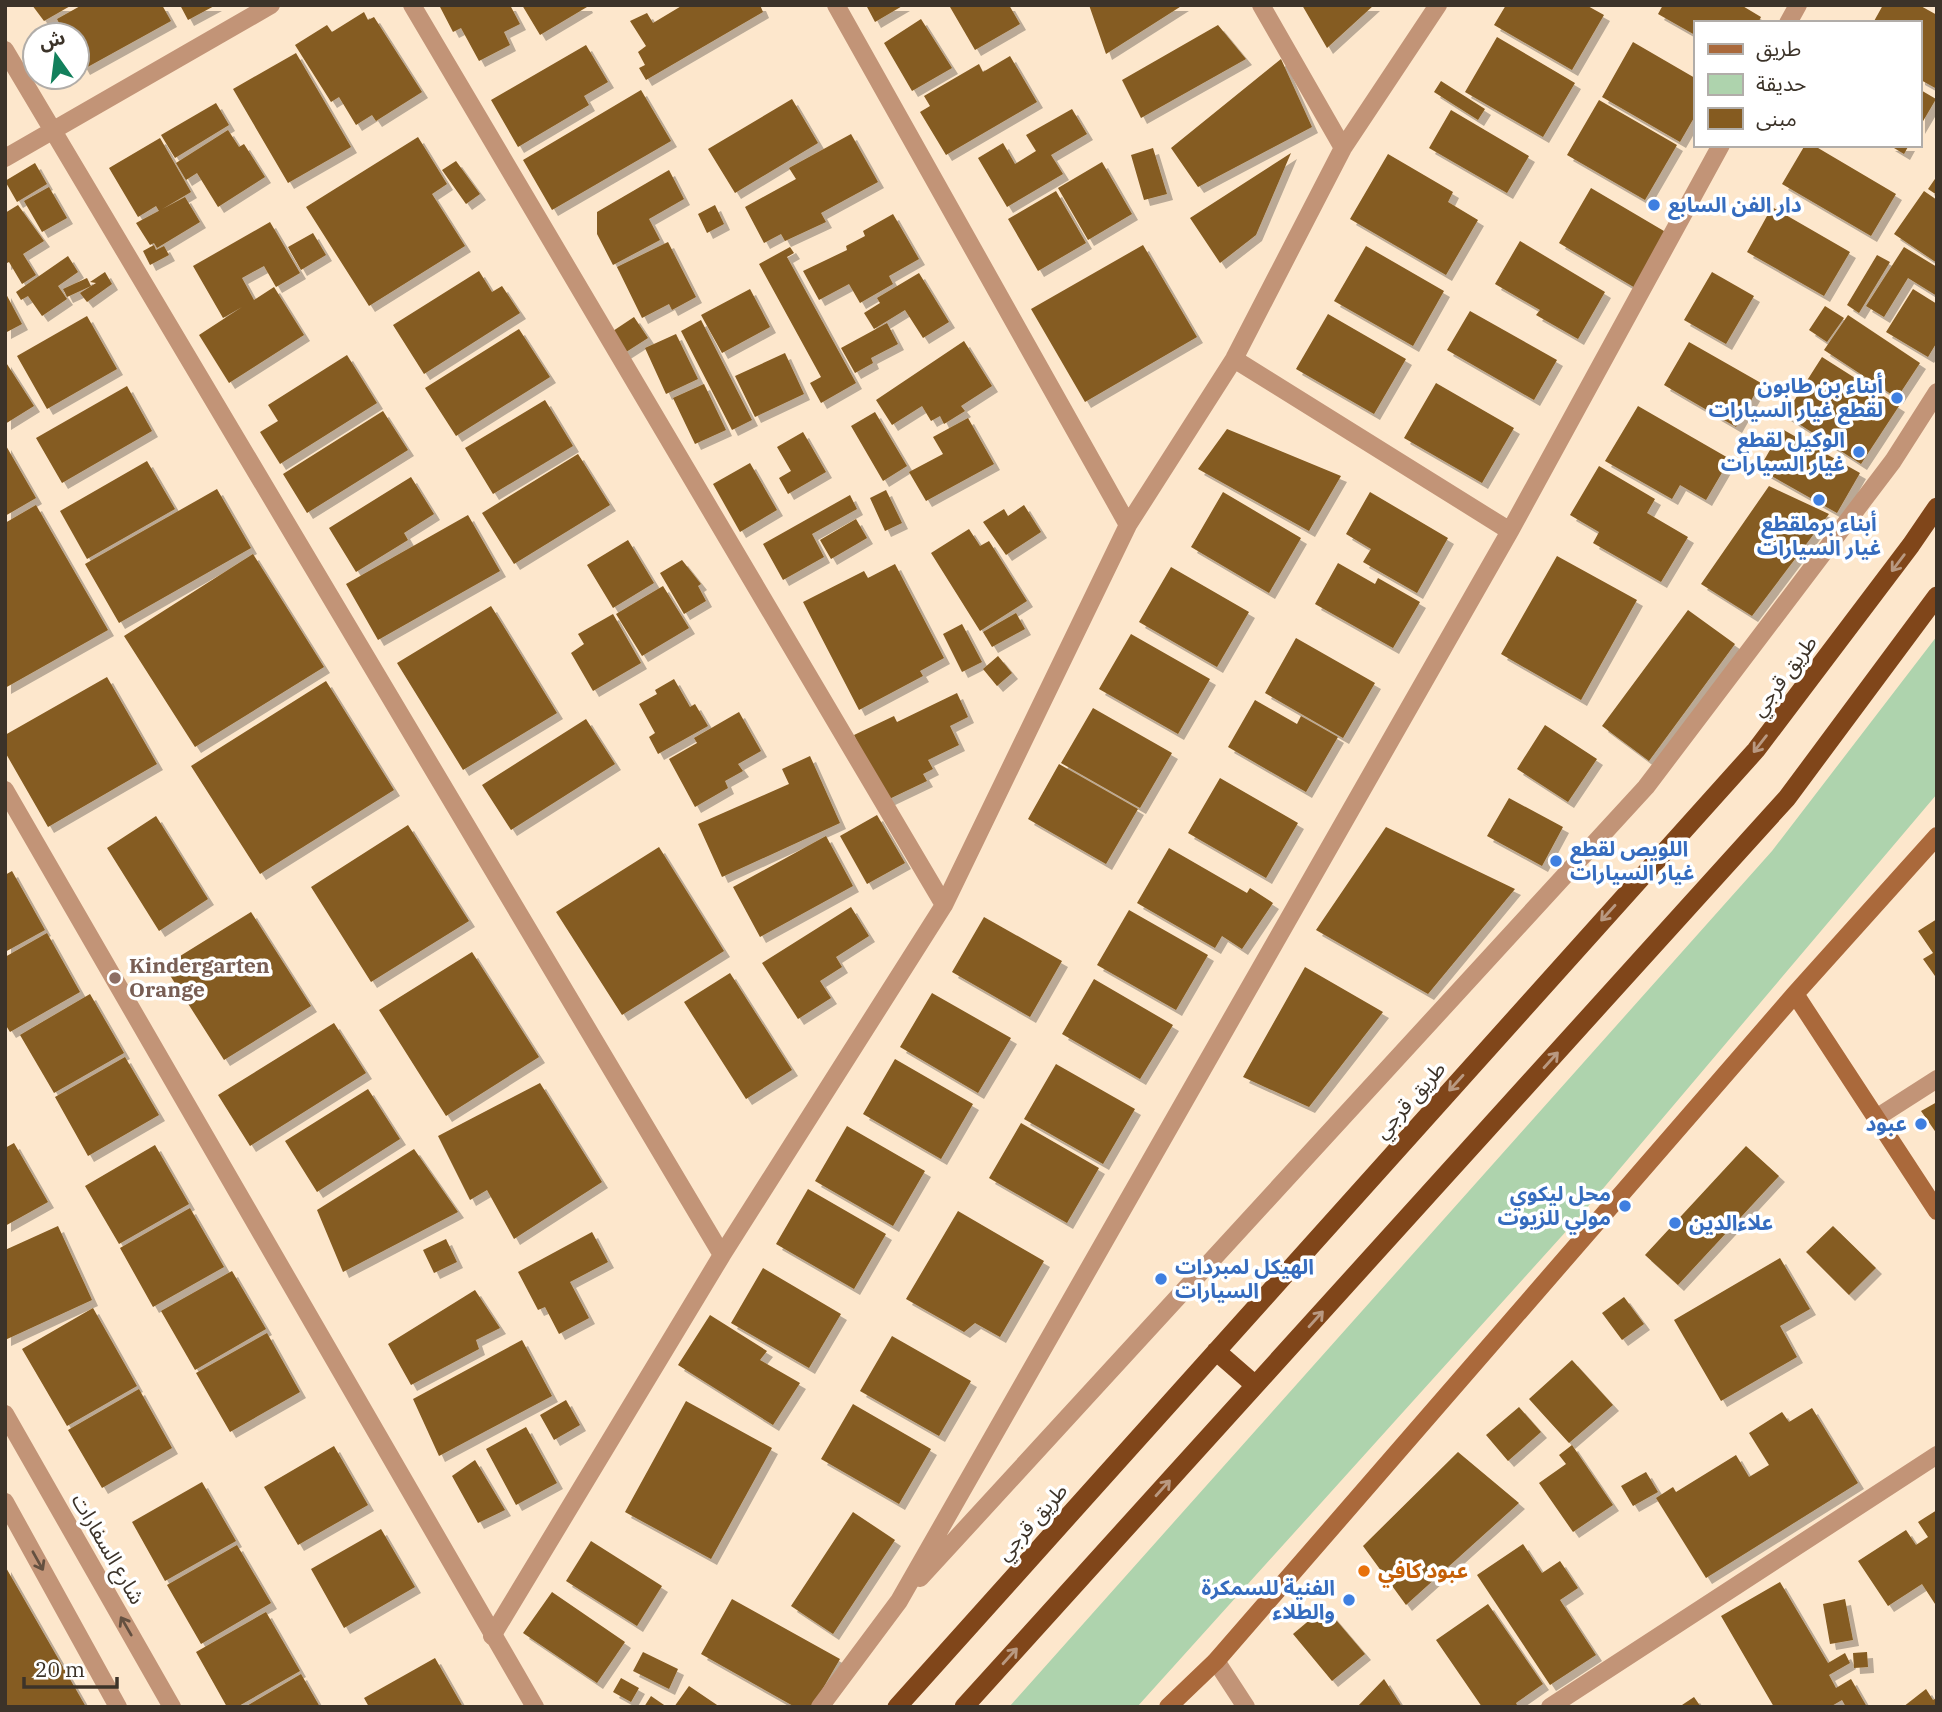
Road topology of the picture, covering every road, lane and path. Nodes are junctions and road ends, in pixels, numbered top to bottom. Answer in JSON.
{"nodes":[{"id":1,"x":271,"y":5,"type":"edge"},
{"id":2,"x":412,"y":5,"type":"edge"},
{"id":3,"x":836,"y":5,"type":"edge"},
{"id":4,"x":1261,"y":5,"type":"edge"},
{"id":5,"x":1438,"y":5,"type":"edge"},
{"id":6,"x":1798,"y":5,"type":"edge"},
{"id":7,"x":1789,"y":21,"type":"edge"},
{"id":8,"x":5,"y":50,"type":"edge"},
{"id":9,"x":52,"y":131,"type":"junction"},
{"id":10,"x":1720,"y":147,"type":"edge"},
{"id":11,"x":1343,"y":148,"type":"junction"},
{"id":12,"x":5,"y":158,"type":"edge"},
{"id":13,"x":1234,"y":359,"type":"junction"},
{"id":14,"x":1937,"y":392,"type":"edge"},
{"id":15,"x":1937,"y":507,"type":"edge"},
{"id":16,"x":1128,"y":525,"type":"junction"},
{"id":17,"x":1510,"y":531,"type":"junction"},
{"id":18,"x":1937,"y":596,"type":"edge"},
{"id":19,"x":5,"y":790,"type":"edge"},
{"id":20,"x":1937,"y":836,"type":"edge"},
{"id":21,"x":944,"y":905,"type":"junction"},
{"id":22,"x":1795,"y":994,"type":"junction"},
{"id":23,"x":1937,"y":1079,"type":"edge"},
{"id":24,"x":1876,"y":1118,"type":"junction"},
{"id":25,"x":1937,"y":1211,"type":"edge"},
{"id":26,"x":722,"y":1255,"type":"junction"},
{"id":27,"x":1216,"y":1351,"type":"junction"},
{"id":28,"x":1255,"y":1385,"type":"junction"},
{"id":29,"x":5,"y":1414,"type":"edge"},
{"id":30,"x":1937,"y":1455,"type":"edge"},
{"id":31,"x":5,"y":1502,"type":"edge"},
{"id":32,"x":900,"y":1601,"type":"junction"},
{"id":33,"x":492,"y":1636,"type":"junction"},
{"id":34,"x":1216,"y":1661,"type":"junction"},
{"id":35,"x":118,"y":1707,"type":"edge"},
{"id":36,"x":172,"y":1707,"type":"edge"},
{"id":37,"x":536,"y":1707,"type":"edge"},
{"id":38,"x":820,"y":1707,"type":"edge"},
{"id":39,"x":897,"y":1707,"type":"edge"},
{"id":40,"x":964,"y":1707,"type":"edge"},
{"id":41,"x":1168,"y":1707,"type":"edge"},
{"id":42,"x":1246,"y":1707,"type":"edge"},
{"id":43,"x":1550,"y":1707,"type":"edge"}],
"edges":[{"from":1,"to":9,"type":"street"},
{"from":2,"to":21,"type":"street"},
{"from":3,"to":16,"type":"street"},
{"from":4,"to":11,"type":"street"},
{"from":5,"to":11,"type":"street"},
{"from":6,"to":7,"type":"street"},
{"from":8,"to":9,"type":"street"},
{"from":9,"to":12,"type":"street"},
{"from":9,"to":26,"type":"street"},
{"from":10,"to":17,"type":"street"},
{"from":11,"to":13,"type":"street"},
{"from":13,"to":16,"type":"street"},
{"from":13,"to":17,"type":"street"},
{"from":14,"to":32,"type":"street"},
{"from":15,"to":27,"type":"highway","name":"طريق قرجي","one_way":true},
{"from":16,"to":21,"type":"street"},
{"from":17,"to":32,"type":"street"},
{"from":28,"to":18,"type":"highway","one_way":true},
{"from":19,"to":33,"type":"street"},
{"from":20,"to":22,"type":"main road"},
{"from":21,"to":26,"type":"street"},
{"from":22,"to":24,"type":"main road"},
{"from":22,"to":34,"type":"main road"},
{"from":23,"to":24,"type":"street"},
{"from":24,"to":25,"type":"main road"},
{"from":26,"to":33,"type":"street"},
{"from":27,"to":28,"type":"highway"},
{"from":27,"to":39,"type":"highway","name":"طريق قرجي"},
{"from":40,"to":28,"type":"highway","one_way":true},
{"from":36,"to":29,"type":"street","name":"شارع السفارات","one_way":true},
{"from":30,"to":43,"type":"street"},
{"from":31,"to":35,"type":"street","one_way":true},
{"from":32,"to":38,"type":"street"},
{"from":33,"to":37,"type":"street"},
{"from":34,"to":41,"type":"main road"},
{"from":34,"to":42,"type":"street"}]}
